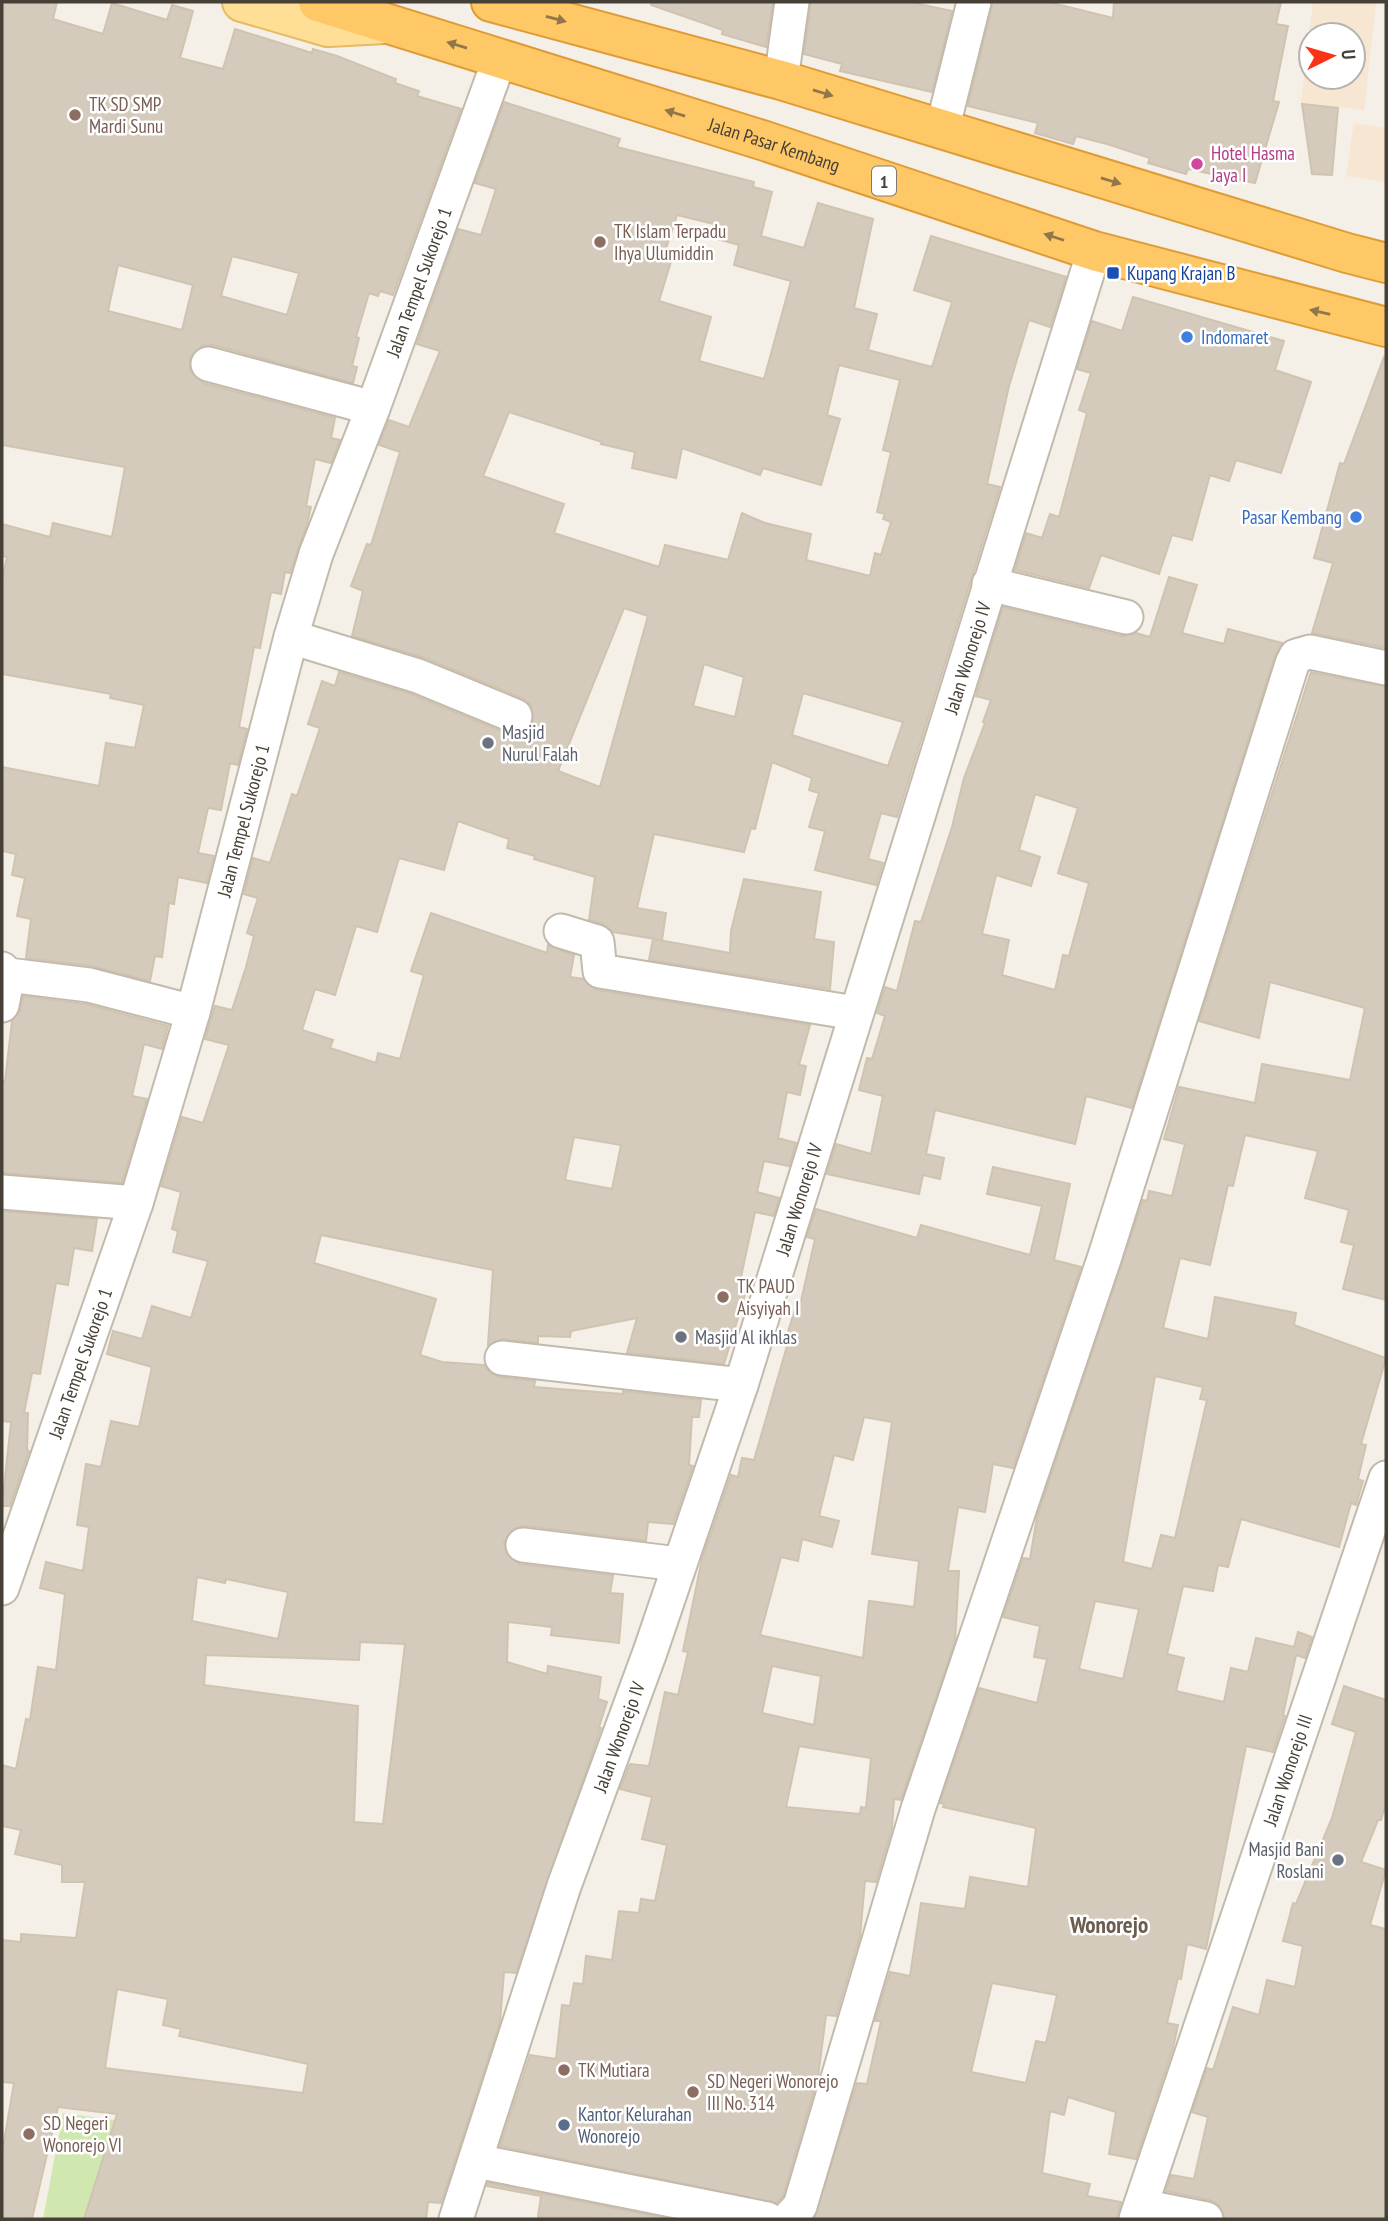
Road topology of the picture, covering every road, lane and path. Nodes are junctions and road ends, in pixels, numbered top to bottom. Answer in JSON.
{"nodes":[{"id":1,"x":242,"y":2,"type":"edge"},
{"id":2,"x":318,"y":2,"type":"edge"},
{"id":3,"x":491,"y":2,"type":"edge"},
{"id":4,"x":792,"y":2,"type":"edge"},
{"id":5,"x":974,"y":2,"type":"edge"},
{"id":6,"x":384,"y":24,"type":"junction"},
{"id":7,"x":500,"y":58,"type":"junction"},
{"id":8,"x":781,"y":80,"type":"junction"},
{"id":9,"x":942,"y":130,"type":"junction"},
{"id":10,"x":1094,"y":251,"type":"junction"},
{"id":11,"x":1386,"y":262,"type":"edge"},
{"id":12,"x":1386,"y":327,"type":"edge"},
{"id":13,"x":208,"y":364,"type":"dead end"},
{"id":14,"x":373,"y":408,"type":"junction"},
{"id":15,"x":989,"y":584,"type":"junction"},
{"id":16,"x":1126,"y":617,"type":"dead end"},
{"id":17,"x":290,"y":637,"type":"junction"},
{"id":18,"x":1386,"y":668,"type":"edge"},
{"id":19,"x":515,"y":716,"type":"dead end"},
{"id":20,"x":561,"y":931,"type":"dead end"},
{"id":21,"x":4,"y":983,"type":"edge"},
{"id":22,"x":193,"y":1012,"type":"junction"},
{"id":23,"x":855,"y":1013,"type":"junction"},
{"id":24,"x":2,"y":1192,"type":"edge"},
{"id":25,"x":136,"y":1203,"type":"junction"},
{"id":26,"x":502,"y":1358,"type":"dead end"},
{"id":27,"x":741,"y":1385,"type":"junction"},
{"id":28,"x":1386,"y":1478,"type":"edge"},
{"id":29,"x":523,"y":1545,"type":"dead end"},
{"id":30,"x":678,"y":1564,"type":"junction"},
{"id":31,"x":2,"y":1588,"type":"edge"},
{"id":32,"x":476,"y":2161,"type":"junction"},
{"id":33,"x":1138,"y":2213,"type":"edge"},
{"id":34,"x":456,"y":2219,"type":"edge"},
{"id":35,"x":768,"y":2219,"type":"edge"},
{"id":36,"x":788,"y":2219,"type":"edge"},
{"id":37,"x":1206,"y":2219,"type":"edge"}],
"edges":[{"from":1,"to":6,"type":"main road","name":"Jalan Pasar Kembang"},
{"from":2,"to":6,"type":"highway","number":"1"},
{"from":3,"to":8,"type":"highway","one_way":true},
{"from":4,"to":8,"type":"street"},
{"from":5,"to":9,"type":"street"},
{"from":7,"to":6,"type":"highway","name":"Jalan Pasar Kembang","number":"1","one_way":true},
{"from":10,"to":7,"type":"highway","name":"Jalan Pasar Kembang","number":"1","one_way":true},
{"from":7,"to":14,"type":"street","name":"Jalan Tempel Sukorejo 1"},
{"from":8,"to":9,"type":"highway","one_way":true},
{"from":9,"to":11,"type":"highway","one_way":true},
{"from":12,"to":10,"type":"highway","name":"Jalan Pasar Kembang","number":"1","one_way":true},
{"from":10,"to":15,"type":"street","name":"Jalan Wonorejo IV"},
{"from":13,"to":14,"type":"street"},
{"from":14,"to":17,"type":"street","name":"Jalan Tempel Sukorejo 1"},
{"from":15,"to":16,"type":"street"},
{"from":15,"to":23,"type":"street","name":"Jalan Wonorejo IV"},
{"from":17,"to":19,"type":"street"},
{"from":17,"to":22,"type":"street","name":"Jalan Tempel Sukorejo 1"},
{"from":18,"to":36,"type":"street"},
{"from":20,"to":23,"type":"street"},
{"from":21,"to":22,"type":"street"},
{"from":22,"to":25,"type":"street","name":"Jalan Tempel Sukorejo 1"},
{"from":23,"to":27,"type":"street","name":"Jalan Wonorejo IV"},
{"from":24,"to":25,"type":"street"},
{"from":25,"to":31,"type":"street","name":"Jalan Tempel Sukorejo 1"},
{"from":26,"to":27,"type":"street"},
{"from":27,"to":30,"type":"street","name":"Jalan Wonorejo IV"},
{"from":28,"to":33,"type":"street","name":"Jalan Wonorejo III"},
{"from":29,"to":30,"type":"street"},
{"from":30,"to":32,"type":"street","name":"Jalan Wonorejo IV"},
{"from":32,"to":34,"type":"street","name":"Jalan Wonorejo IV"},
{"from":32,"to":35,"type":"street"},
{"from":33,"to":37,"type":"street"}]}
